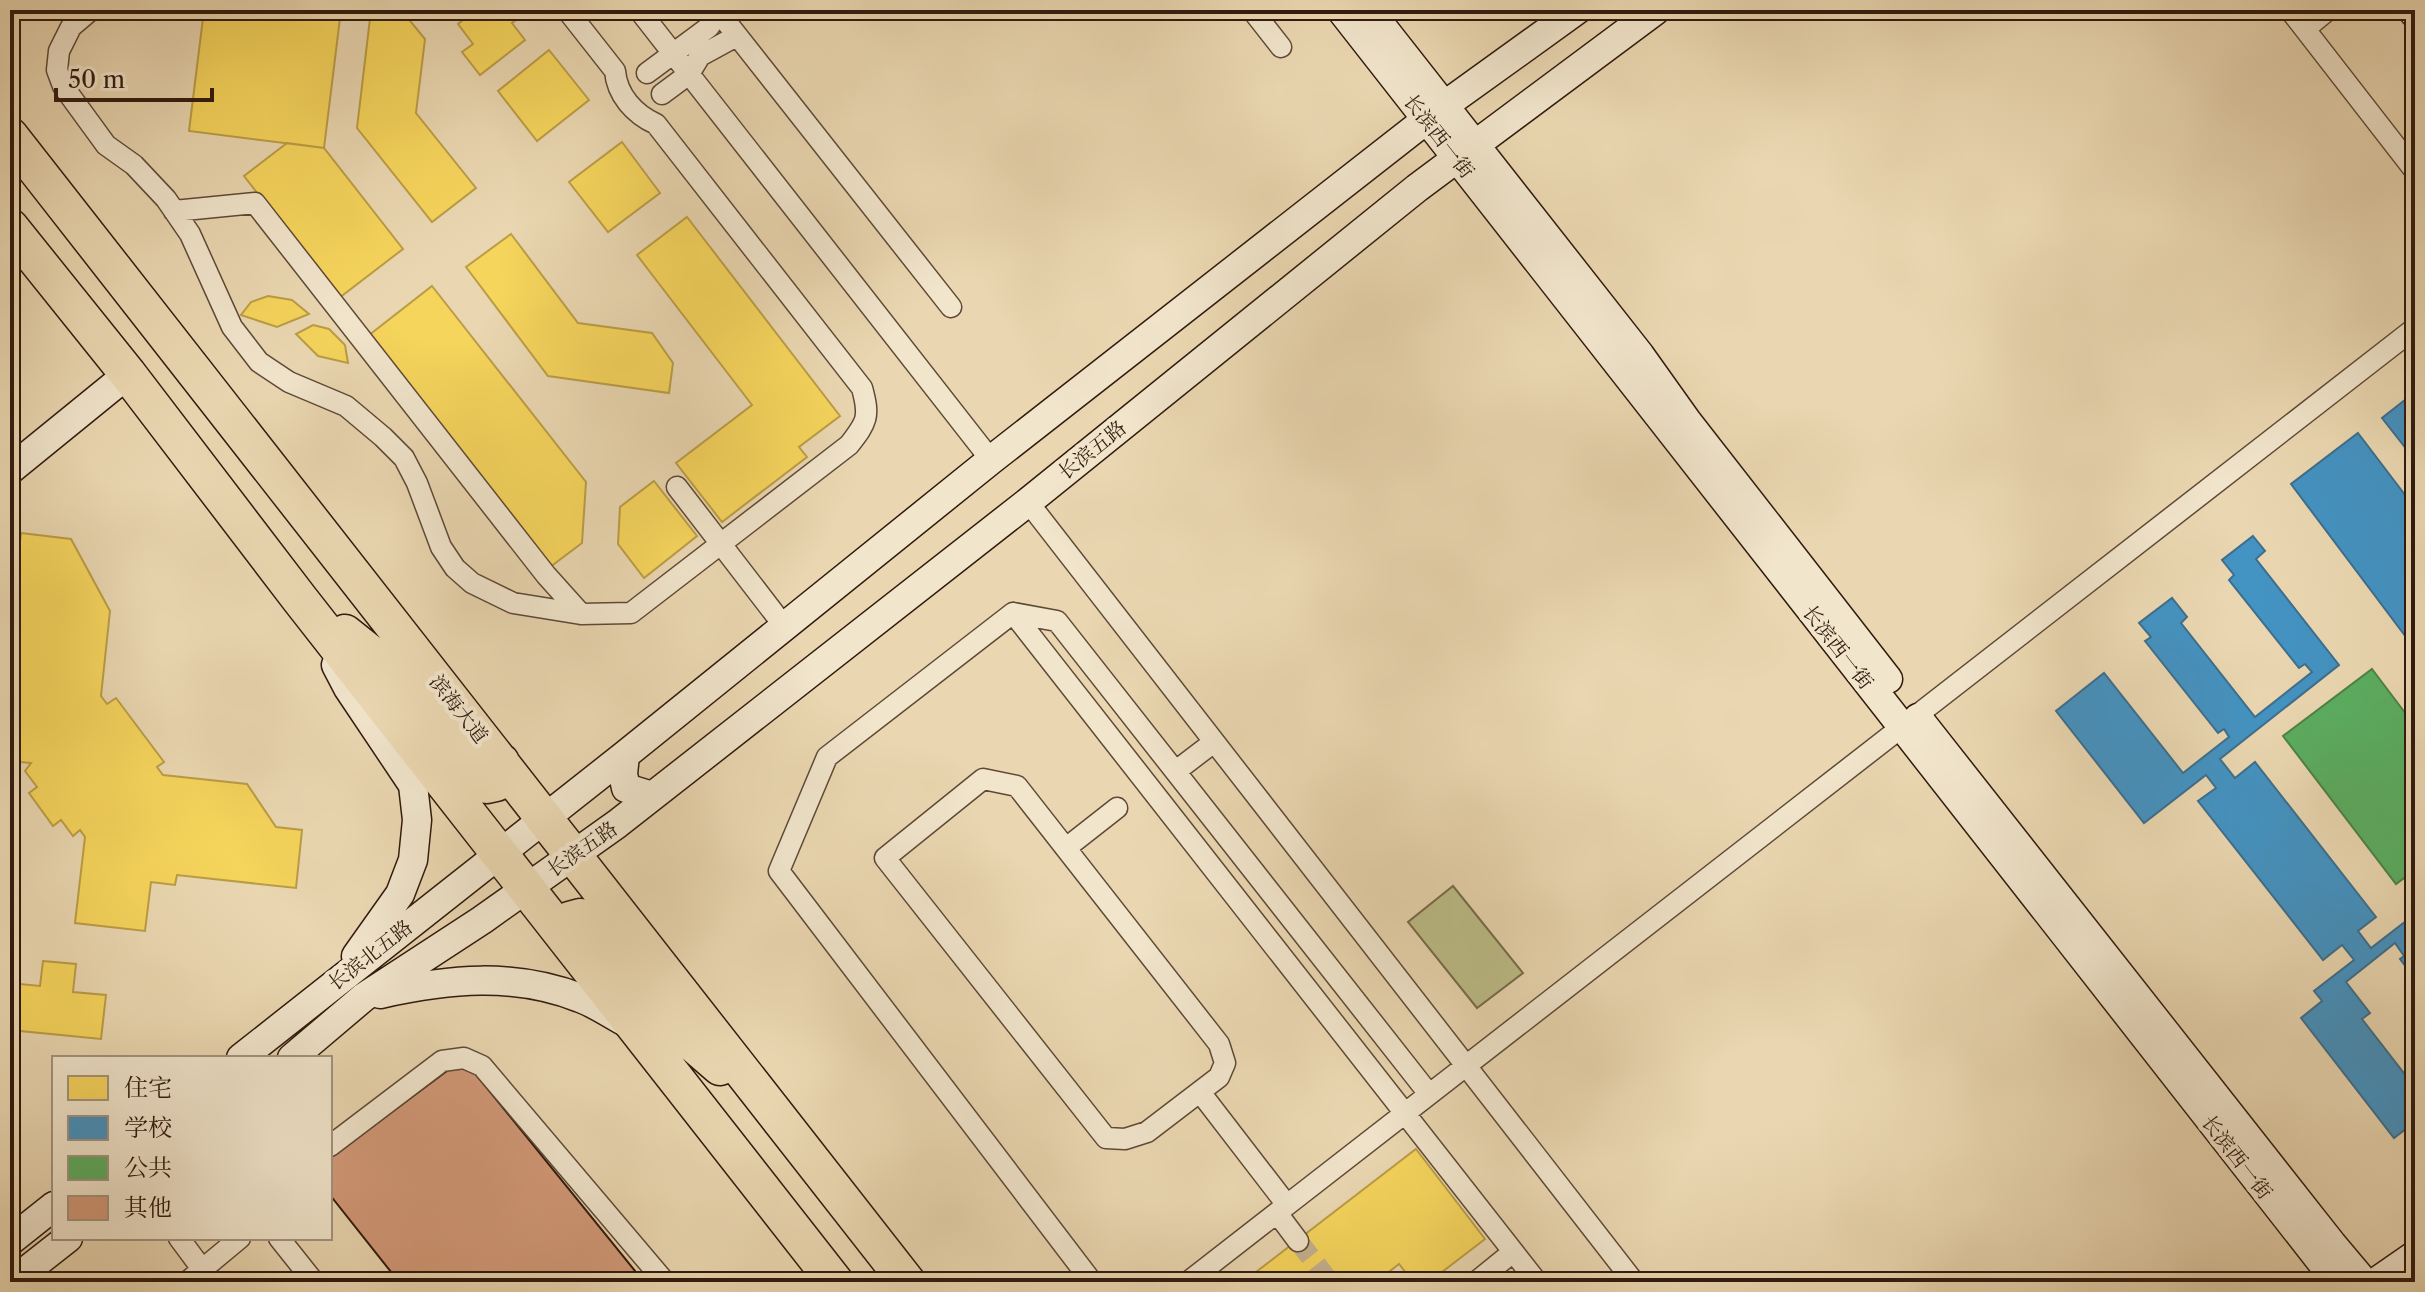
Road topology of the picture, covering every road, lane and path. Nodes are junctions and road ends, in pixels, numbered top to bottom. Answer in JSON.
{"nodes":[{"id":1,"x":91,"y":10,"type":"edge"},
{"id":2,"x":567,"y":10,"type":"edge"},
{"id":3,"x":639,"y":10,"type":"edge"},
{"id":4,"x":716,"y":10,"type":"edge"},
{"id":5,"x":1252,"y":10,"type":"edge"},
{"id":6,"x":1341,"y":10,"type":"edge"},
{"id":7,"x":1369,"y":10,"type":"edge"},
{"id":8,"x":1577,"y":10,"type":"edge"},
{"id":9,"x":1656,"y":10,"type":"edge"},
{"id":10,"x":2290,"y":10,"type":"edge"},
{"id":11,"x":2328,"y":10,"type":"edge"},
{"id":12,"x":2305,"y":29,"type":"junction"},
{"id":13,"x":741,"y":41,"type":"junction"},
{"id":14,"x":1281,"y":47,"type":"dead end"},
{"id":15,"x":672,"y":53,"type":"junction"},
{"id":16,"x":615,"y":71,"type":"junction"},
{"id":17,"x":647,"y":73,"type":"junction"},
{"id":18,"x":689,"y":74,"type":"junction"},
{"id":19,"x":662,"y":94,"type":"junction"},
{"id":20,"x":1436,"y":113,"type":"junction"},
{"id":21,"x":656,"y":124,"type":"junction"},
{"id":22,"x":10,"y":136,"type":"edge"},
{"id":23,"x":1466,"y":152,"type":"junction"},
{"id":24,"x":2415,"y":171,"type":"edge"},
{"id":25,"x":174,"y":211,"type":"junction"},
{"id":26,"x":10,"y":227,"type":"edge"},
{"id":27,"x":951,"y":307,"type":"dead end"},
{"id":28,"x":2415,"y":328,"type":"edge"},
{"id":29,"x":128,"y":374,"type":"junction"},
{"id":30,"x":991,"y":460,"type":"junction"},
{"id":31,"x":10,"y":470,"type":"edge"},
{"id":32,"x":677,"y":487,"type":"dead end"},
{"id":33,"x":1028,"y":502,"type":"junction"},
{"id":34,"x":721,"y":544,"type":"junction"},
{"id":35,"x":299,"y":598,"type":"junction"},
{"id":36,"x":1013,"y":613,"type":"junction"},
{"id":37,"x":581,"y":614,"type":"junction"},
{"id":38,"x":784,"y":626,"type":"junction"},
{"id":39,"x":1910,"y":723,"type":"junction"},
{"id":40,"x":1214,"y":742,"type":"junction"},
{"id":41,"x":625,"y":755,"type":"junction"},
{"id":42,"x":501,"y":762,"type":"junction"},
{"id":43,"x":1176,"y":771,"type":"junction"},
{"id":44,"x":652,"y":796,"type":"junction"},
{"id":45,"x":1117,"y":808,"type":"dead end"},
{"id":46,"x":545,"y":818,"type":"junction"},
{"id":47,"x":1066,"y":848,"type":"junction"},
{"id":48,"x":500,"y":853,"type":"junction"},
{"id":49,"x":574,"y":855,"type":"junction"},
{"id":50,"x":527,"y":888,"type":"junction"},
{"id":51,"x":571,"y":944,"type":"junction"},
{"id":52,"x":343,"y":976,"type":"junction"},
{"id":53,"x":364,"y":997,"type":"junction"},
{"id":54,"x":637,"y":1029,"type":"junction"},
{"id":55,"x":243,"y":1056,"type":"edge"},
{"id":56,"x":294,"y":1056,"type":"edge"},
{"id":57,"x":1465,"y":1066,"type":"junction"},
{"id":58,"x":1200,"y":1092,"type":"junction"},
{"id":59,"x":1429,"y":1094,"type":"junction"},
{"id":60,"x":1404,"y":1113,"type":"junction"},
{"id":61,"x":779,"y":1118,"type":"junction"},
{"id":62,"x":332,"y":1144,"type":"edge"},
{"id":63,"x":52,"y":1208,"type":"edge"},
{"id":64,"x":1282,"y":1209,"type":"junction"},
{"id":65,"x":65,"y":1240,"type":"edge"},
{"id":66,"x":180,"y":1240,"type":"edge"},
{"id":67,"x":238,"y":1240,"type":"edge"},
{"id":68,"x":281,"y":1240,"type":"edge"},
{"id":69,"x":10,"y":1241,"type":"edge"},
{"id":70,"x":1298,"y":1241,"type":"tunnel mouth"},
{"id":71,"x":1513,"y":1252,"type":"junction"},
{"id":72,"x":2415,"y":1255,"type":"edge"},
{"id":73,"x":195,"y":1276,"type":"edge"},
{"id":74,"x":12,"y":1282,"type":"edge"},
{"id":75,"x":314,"y":1282,"type":"edge"},
{"id":76,"x":665,"y":1282,"type":"edge"},
{"id":77,"x":835,"y":1282,"type":"edge"},
{"id":78,"x":907,"y":1282,"type":"edge"},
{"id":79,"x":1092,"y":1282,"type":"edge"},
{"id":80,"x":1188,"y":1282,"type":"edge"},
{"id":81,"x":1476,"y":1282,"type":"edge"},
{"id":82,"x":1537,"y":1282,"type":"edge"},
{"id":83,"x":1634,"y":1282,"type":"edge"},
{"id":84,"x":2337,"y":1282,"type":"edge"},
{"id":85,"x":2364,"y":1282,"type":"edge"},
{"id":86,"x":2376,"y":1282,"type":"edge"}],
"edges":[{"from":1,"to":25,"type":"street"},
{"from":2,"to":16,"type":"street"},
{"from":3,"to":15,"type":"street"},
{"from":4,"to":13,"type":"street"},
{"from":4,"to":15,"type":"street"},
{"from":5,"to":14,"type":"street"},
{"from":6,"to":20,"type":"street","name":"长滨西一街"},
{"from":7,"to":20,"type":"street","name":"长滨西一街"},
{"from":8,"to":20,"type":"street"},
{"from":9,"to":23,"type":"street","name":"长滨五路"},
{"from":10,"to":12,"type":"street"},
{"from":11,"to":12,"type":"street"},
{"from":12,"to":24,"type":"street"},
{"from":13,"to":18,"type":"street"},
{"from":13,"to":27,"type":"street"},
{"from":15,"to":17,"type":"street"},
{"from":15,"to":18,"type":"street"},
{"from":16,"to":17,"type":"street"},
{"from":16,"to":21,"type":"street"},
{"from":17,"to":19,"type":"street"},
{"from":18,"to":19,"type":"street"},
{"from":18,"to":30,"type":"street"},
{"from":19,"to":21,"type":"street"},
{"from":20,"to":23,"type":"street","name":"长滨西一街"},
{"from":20,"to":30,"type":"street"},
{"from":21,"to":34,"type":"street"},
{"from":22,"to":42,"type":"highway","name":"滨海大道"},
{"from":23,"to":33,"type":"street","name":"长滨五路"},
{"from":23,"to":39,"type":"street","name":"长滨西一街"},
{"from":25,"to":37,"type":"street"},
{"from":25,"to":37,"type":"street"},
{"from":26,"to":29,"type":"highway"},
{"from":28,"to":39,"type":"street"},
{"from":29,"to":31,"type":"street"},
{"from":29,"to":35,"type":"highway"},
{"from":30,"to":38,"type":"street"},
{"from":32,"to":34,"type":"street"},
{"from":33,"to":40,"type":"street"},
{"from":33,"to":44,"type":"street","name":"长滨五路"},
{"from":34,"to":37,"type":"street"},
{"from":34,"to":38,"type":"street"},
{"from":35,"to":42,"type":"highway"},
{"from":35,"to":48,"type":"highway"},
{"from":35,"to":52,"type":"street"},
{"from":36,"to":43,"type":"street"},
{"from":36,"to":60,"type":"street"},
{"from":36,"to":79,"type":"street"},
{"from":38,"to":41,"type":"street"},
{"from":39,"to":57,"type":"street"},
{"from":39,"to":84,"type":"street","name":"长滨西一街"},
{"from":39,"to":85,"type":"street","name":"长滨西一街"},
{"from":40,"to":43,"type":"street"},
{"from":40,"to":57,"type":"street"},
{"from":41,"to":44,"type":"street"},
{"from":41,"to":46,"type":"street"},
{"from":42,"to":46,"type":"highway","name":"滨海大道"},
{"from":43,"to":59,"type":"street"},
{"from":44,"to":49,"type":"street","name":"长滨五路"},
{"from":45,"to":47,"type":"street"},
{"from":46,"to":48,"type":"street"},
{"from":46,"to":49,"type":"highway","name":"滨海大道"},
{"from":47,"to":58,"type":"street"},
{"from":47,"to":58,"type":"street"},
{"from":48,"to":50,"type":"highway"},
{"from":48,"to":52,"type":"street","name":"长滨北五路"},
{"from":49,"to":50,"type":"street","name":"长滨五路"},
{"from":49,"to":61,"type":"highway","name":"滨海大道"},
{"from":50,"to":51,"type":"highway"},
{"from":50,"to":53,"type":"street","name":"长滨北五路"},
{"from":51,"to":54,"type":"highway"},
{"from":51,"to":61,"type":"highway"},
{"from":52,"to":55,"type":"street","name":"长滨北五路"},
{"from":53,"to":54,"type":"street"},
{"from":53,"to":56,"type":"street","name":"长滨北五路"},
{"from":54,"to":77,"type":"highway"},
{"from":57,"to":59,"type":"street"},
{"from":57,"to":83,"type":"street"},
{"from":58,"to":64,"type":"street"},
{"from":59,"to":60,"type":"street"},
{"from":60,"to":64,"type":"street"},
{"from":60,"to":71,"type":"street"},
{"from":61,"to":78,"type":"highway","name":"滨海大道"},
{"from":62,"to":76,"type":"street"},
{"from":63,"to":69,"type":"street"},
{"from":64,"to":70,"type":"street"},
{"from":64,"to":80,"type":"street"},
{"from":65,"to":74,"type":"street"},
{"from":66,"to":73,"type":"street"},
{"from":67,"to":73,"type":"street"},
{"from":68,"to":75,"type":"street"},
{"from":71,"to":81,"type":"street"},
{"from":71,"to":82,"type":"street"},
{"from":72,"to":86,"type":"street"}]}
